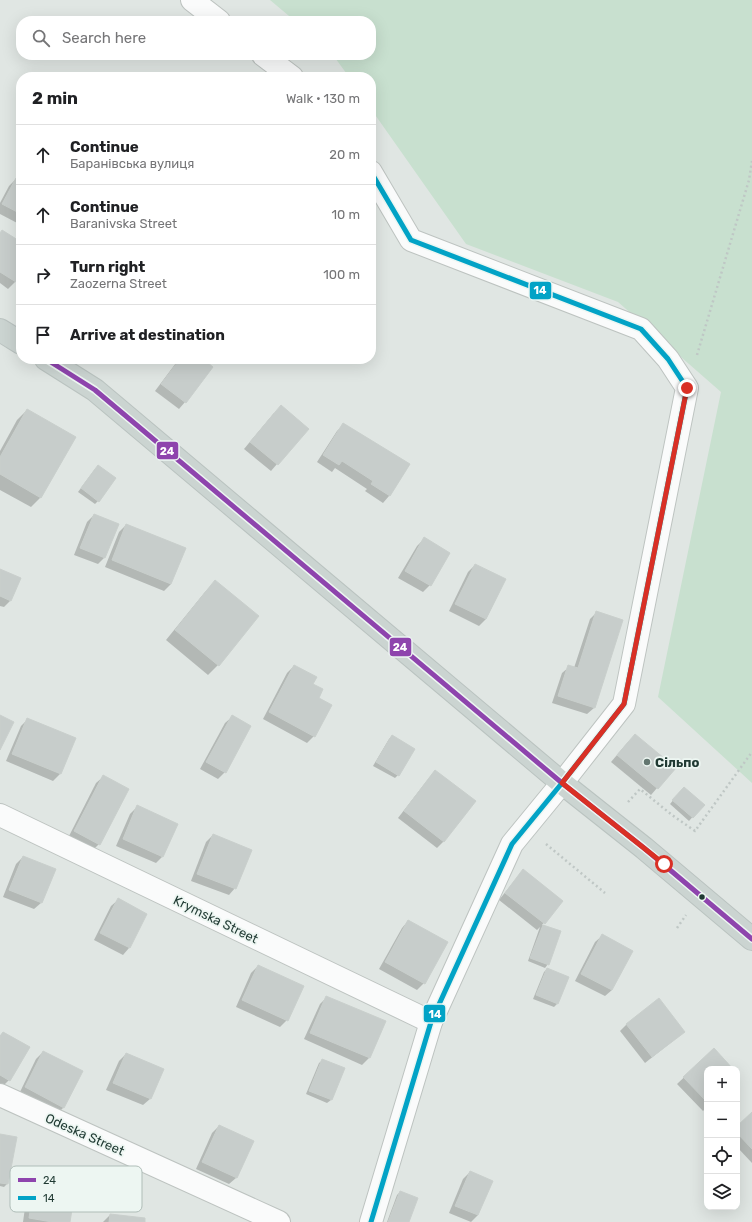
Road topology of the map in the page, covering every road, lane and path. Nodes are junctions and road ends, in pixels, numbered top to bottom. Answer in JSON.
{"nodes":[{"id":1,"x":192,"y":0,"type":"edge"},
{"id":2,"x":213,"y":16,"type":"edge"},
{"id":3,"x":270,"y":60,"type":"edge"},
{"id":4,"x":285,"y":72,"type":"edge"},
{"id":5,"x":752,"y":161,"type":"edge"},
{"id":6,"x":376,"y":180,"type":"edge"},
{"id":7,"x":0,"y":330,"type":"edge"},
{"id":8,"x":16,"y":340,"type":"edge"},
{"id":9,"x":54,"y":364,"type":"edge"},
{"id":10,"x":687,"y":388,"type":"junction"},
{"id":11,"x":752,"y":752,"type":"edge"},
{"id":12,"x":562,"y":783,"type":"junction"},
{"id":13,"x":640,"y":789,"type":"dead end"},
{"id":14,"x":0,"y":816,"type":"edge"},
{"id":15,"x":526,"y":827,"type":"junction"},
{"id":16,"x":605,"y":894,"type":"dead end"},
{"id":17,"x":752,"y":939,"type":"edge"},
{"id":18,"x":431,"y":1022,"type":"junction"},
{"id":19,"x":0,"y":1095,"type":"edge"},
{"id":20,"x":279,"y":1222,"type":"edge"},
{"id":21,"x":371,"y":1222,"type":"edge"}],
"edges":[{"from":1,"to":2,"type":"street"},
{"from":3,"to":4,"type":"street"},
{"from":5,"to":10,"type":"path"},
{"from":6,"to":10,"type":"street"},
{"from":7,"to":8,"type":"main road"},
{"from":9,"to":12,"type":"main road"},
{"from":10,"to":12,"type":"street"},
{"from":11,"to":13,"type":"path"},
{"from":12,"to":15,"type":"street"},
{"from":12,"to":17,"type":"main road"},
{"from":14,"to":18,"type":"street","name":"Krymska Street"},
{"from":15,"to":16,"type":"path"},
{"from":15,"to":18,"type":"street"},
{"from":18,"to":21,"type":"street"},
{"from":19,"to":20,"type":"street","name":"Odeska Street"}]}
